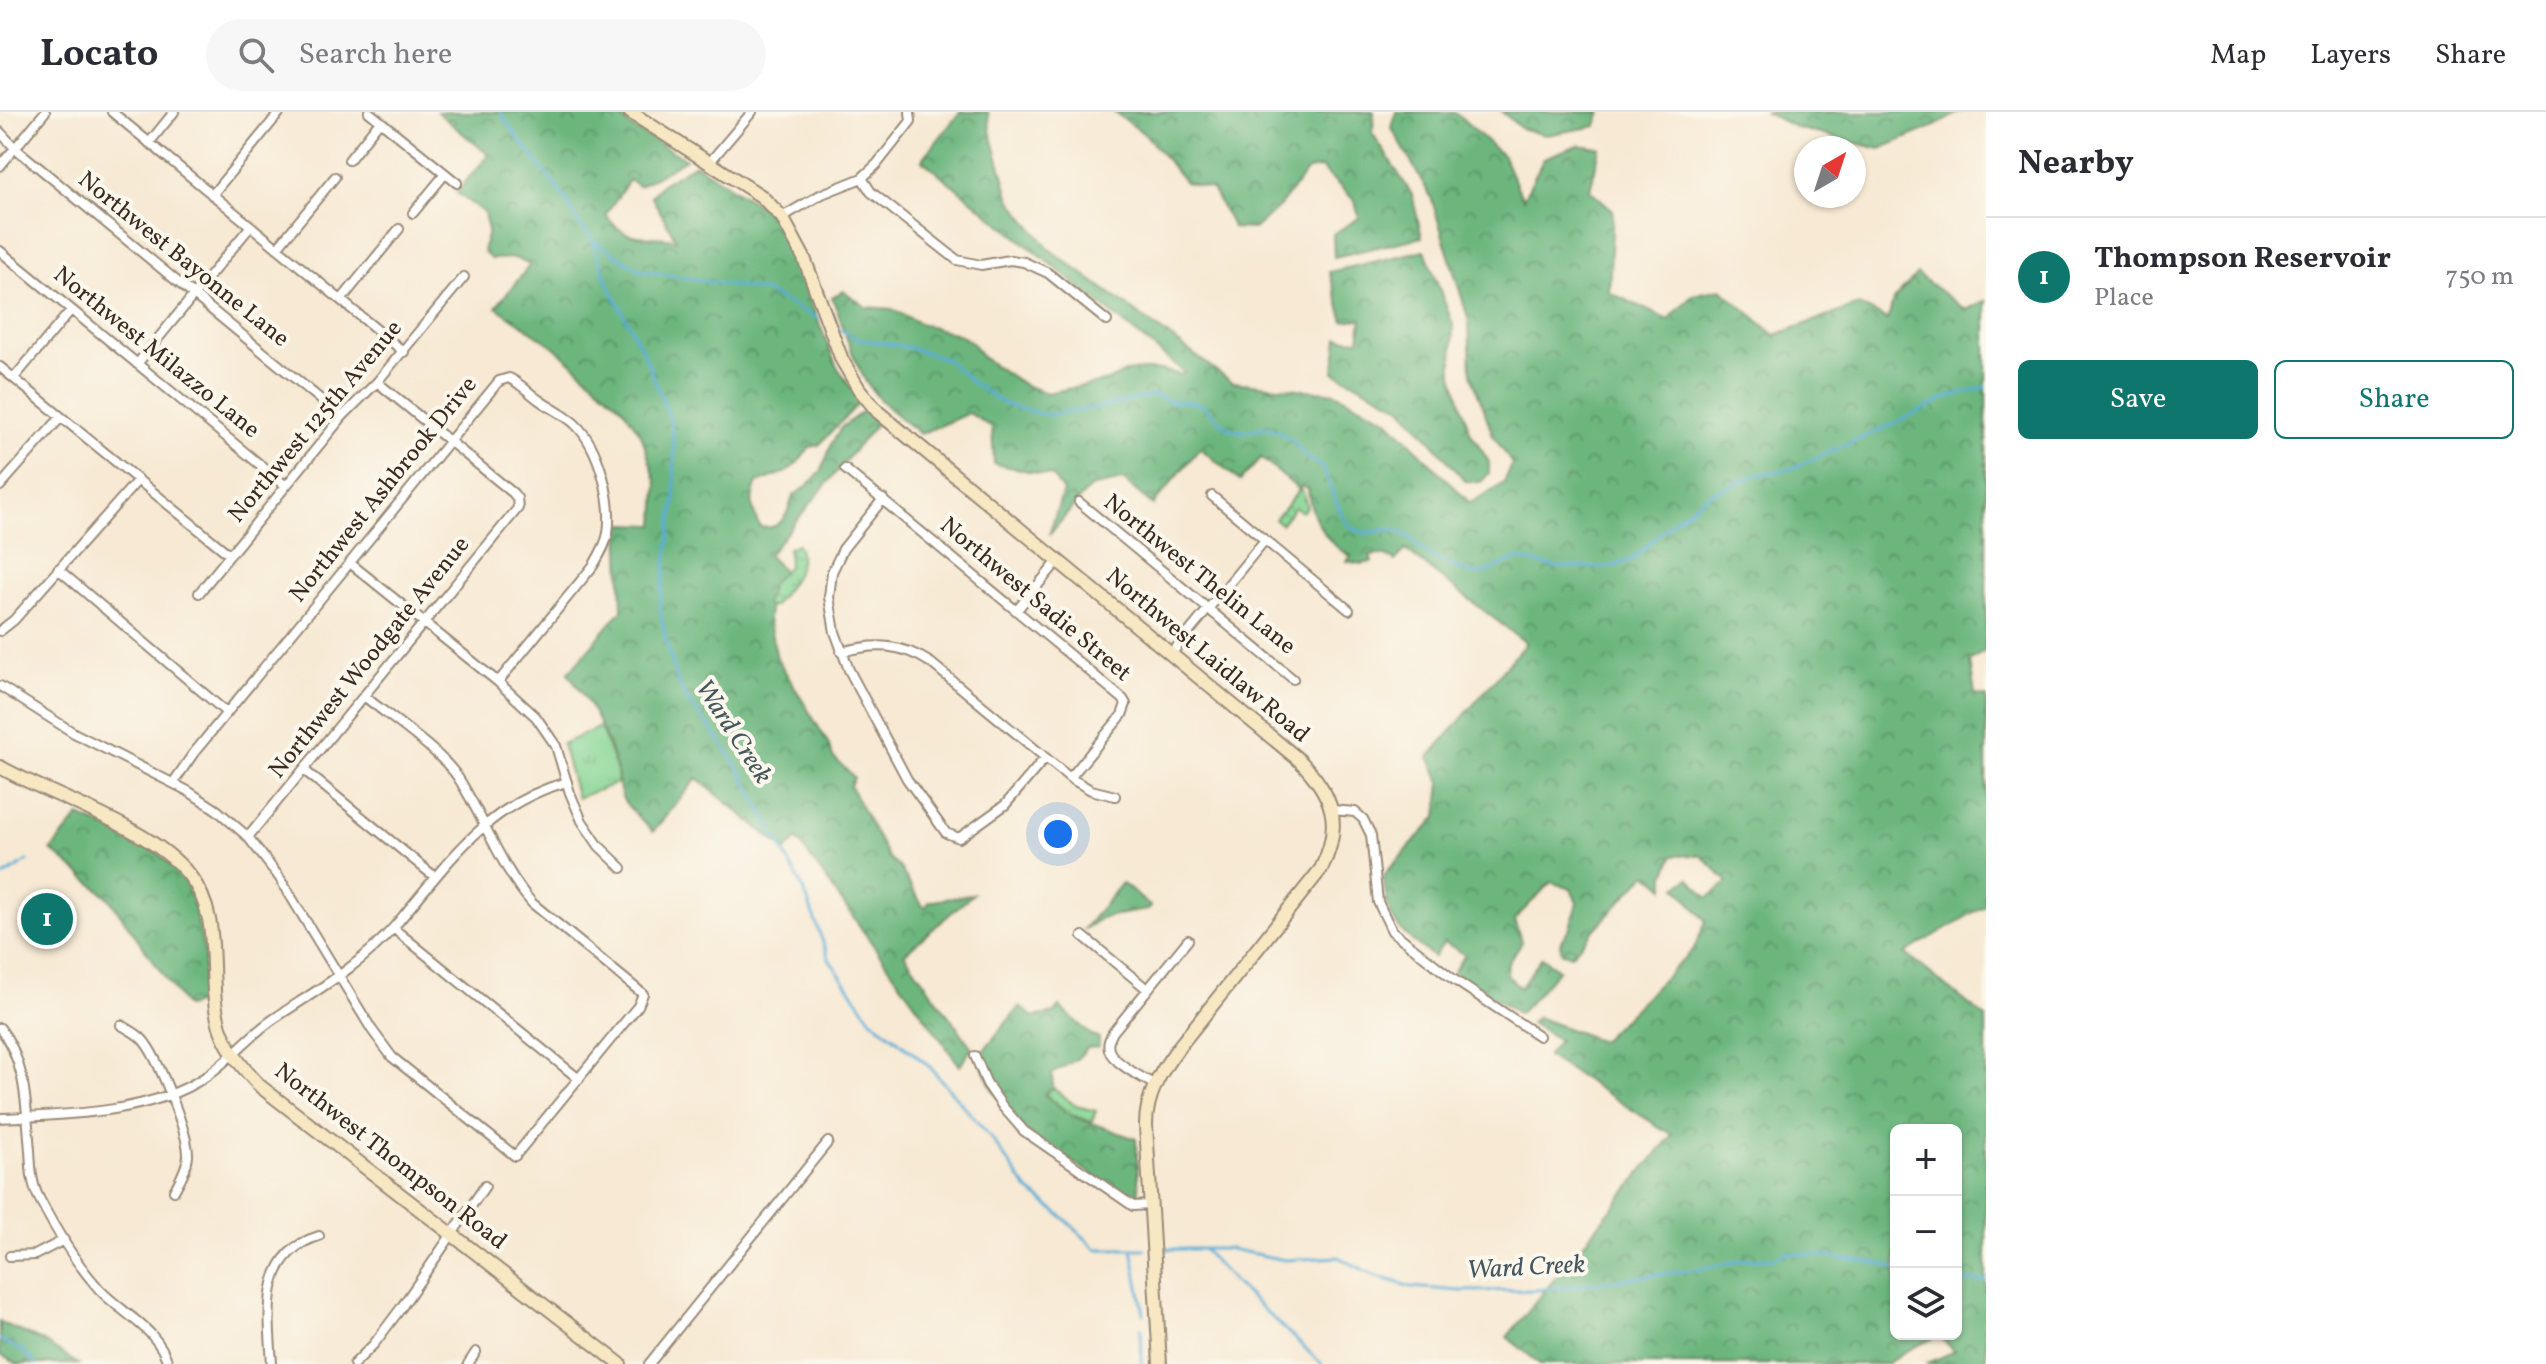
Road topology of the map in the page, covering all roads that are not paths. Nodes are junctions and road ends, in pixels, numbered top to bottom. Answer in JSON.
{"nodes":[{"id":1,"x":45,"y":112,"type":"edge"},
{"id":2,"x":112,"y":112,"type":"edge"},
{"id":3,"x":174,"y":112,"type":"edge"},
{"id":4,"x":280,"y":112,"type":"edge"},
{"id":5,"x":369,"y":112,"type":"edge"},
{"id":6,"x":630,"y":112,"type":"edge"},
{"id":7,"x":752,"y":112,"type":"edge"},
{"id":8,"x":910,"y":112,"type":"edge"},
{"id":9,"x":380,"y":121,"type":"junction"},
{"id":10,"x":0,"y":132,"type":"edge"},
{"id":11,"x":149,"y":143,"type":"junction"},
{"id":12,"x":15,"y":148,"type":"junction"},
{"id":13,"x":349,"y":160,"type":"dead end"},
{"id":14,"x":709,"y":163,"type":"junction"},
{"id":15,"x":0,"y":166,"type":"edge"},
{"id":16,"x":445,"y":174,"type":"junction"},
{"id":17,"x":335,"y":177,"type":"dead end"},
{"id":18,"x":862,"y":178,"type":"junction"},
{"id":19,"x":457,"y":183,"type":"dead end"},
{"id":20,"x":212,"y":195,"type":"junction"},
{"id":21,"x":413,"y":213,"type":"dead end"},
{"id":22,"x":782,"y":217,"type":"junction"},
{"id":23,"x":250,"y":227,"type":"junction"},
{"id":24,"x":399,"y":229,"type":"dead end"},
{"id":25,"x":277,"y":248,"type":"junction"},
{"id":26,"x":0,"y":251,"type":"edge"},
{"id":27,"x":464,"y":277,"type":"dead end"},
{"id":28,"x":194,"y":296,"type":"junction"},
{"id":29,"x":341,"y":300,"type":"junction"},
{"id":30,"x":71,"y":310,"type":"junction"},
{"id":31,"x":1107,"y":321,"type":"dead end"},
{"id":32,"x":404,"y":352,"type":"junction"},
{"id":33,"x":137,"y":364,"type":"junction"},
{"id":34,"x":0,"y":367,"type":"edge"},
{"id":35,"x":14,"y":378,"type":"junction"},
{"id":36,"x":377,"y":382,"type":"junction"},
{"id":37,"x":61,"y":417,"type":"junction"},
{"id":38,"x":342,"y":417,"type":"junction"},
{"id":39,"x":450,"y":442,"type":"junction"},
{"id":40,"x":845,"y":469,"type":"dead end"},
{"id":41,"x":137,"y":481,"type":"junction"},
{"id":42,"x":0,"y":486,"type":"edge"},
{"id":43,"x":286,"y":486,"type":"junction"},
{"id":44,"x":1212,"y":496,"type":"dead end"},
{"id":45,"x":883,"y":499,"type":"junction"},
{"id":46,"x":1079,"y":502,"type":"dead end"},
{"id":47,"x":1265,"y":540,"type":"junction"},
{"id":48,"x":230,"y":555,"type":"junction"},
{"id":49,"x":1058,"y":561,"type":"junction"},
{"id":50,"x":350,"y":563,"type":"junction"},
{"id":51,"x":58,"y":569,"type":"junction"},
{"id":52,"x":199,"y":593,"type":"dead end"},
{"id":53,"x":1208,"y":609,"type":"junction"},
{"id":54,"x":1017,"y":610,"type":"junction"},
{"id":55,"x":1349,"y":610,"type":"dead end"},
{"id":56,"x":423,"y":623,"type":"junction"},
{"id":57,"x":0,"y":631,"type":"edge"},
{"id":58,"x":841,"y":652,"type":"junction"},
{"id":59,"x":1171,"y":654,"type":"junction"},
{"id":60,"x":1293,"y":679,"type":"dead end"},
{"id":61,"x":498,"y":682,"type":"junction"},
{"id":62,"x":0,"y":686,"type":"edge"},
{"id":63,"x":364,"y":696,"type":"junction"},
{"id":64,"x":227,"y":713,"type":"junction"},
{"id":65,"x":1045,"y":758,"type":"junction"},
{"id":66,"x":0,"y":767,"type":"edge"},
{"id":67,"x":304,"y":770,"type":"junction"},
{"id":68,"x":1070,"y":778,"type":"junction"},
{"id":69,"x":567,"y":782,"type":"junction"},
{"id":70,"x":173,"y":783,"type":"junction"},
{"id":71,"x":1115,"y":796,"type":"dead end"},
{"id":72,"x":1332,"y":810,"type":"junction"},
{"id":73,"x":485,"y":825,"type":"junction"},
{"id":74,"x":248,"y":837,"type":"junction"},
{"id":75,"x":622,"y":868,"type":"dead end"},
{"id":76,"x":435,"y":877,"type":"junction"},
{"id":77,"x":393,"y":928,"type":"junction"},
{"id":78,"x":1083,"y":936,"type":"dead end"},
{"id":79,"x":1188,"y":940,"type":"dead end"},
{"id":80,"x":340,"y":976,"type":"junction"},
{"id":81,"x":1147,"y":989,"type":"junction"},
{"id":82,"x":121,"y":1025,"type":"dead end"},
{"id":83,"x":0,"y":1028,"type":"edge"},
{"id":84,"x":1539,"y":1036,"type":"dead end"},
{"id":85,"x":233,"y":1053,"type":"junction"},
{"id":86,"x":975,"y":1056,"type":"dead end"},
{"id":87,"x":579,"y":1079,"type":"junction"},
{"id":88,"x":1155,"y":1085,"type":"junction"},
{"id":89,"x":170,"y":1095,"type":"junction"},
{"id":90,"x":27,"y":1117,"type":"junction"},
{"id":91,"x":0,"y":1118,"type":"edge"},
{"id":92,"x":828,"y":1142,"type":"dead end"},
{"id":93,"x":485,"y":1186,"type":"dead end"},
{"id":94,"x":174,"y":1191,"type":"dead end"},
{"id":95,"x":1150,"y":1205,"type":"junction"},
{"id":96,"x":452,"y":1234,"type":"junction"},
{"id":97,"x":319,"y":1236,"type":"dead end"},
{"id":98,"x":64,"y":1240,"type":"junction"},
{"id":99,"x":10,"y":1256,"type":"dead end"},
{"id":100,"x":476,"y":1352,"type":"dead end"},
{"id":101,"x":168,"y":1364,"type":"edge"},
{"id":102,"x":272,"y":1364,"type":"edge"},
{"id":103,"x":354,"y":1364,"type":"edge"},
{"id":104,"x":468,"y":1364,"type":"edge"},
{"id":105,"x":620,"y":1364,"type":"edge"},
{"id":106,"x":649,"y":1364,"type":"edge"},
{"id":107,"x":1160,"y":1364,"type":"edge"}],
"edges":[{"from":1,"to":12,"type":"street"},
{"from":2,"to":11,"type":"street"},
{"from":3,"to":11,"type":"street"},
{"from":4,"to":20,"type":"street"},
{"from":5,"to":9,"type":"street"},
{"from":6,"to":14,"type":"street","name":"Northwest Laidlaw Road"},
{"from":7,"to":14,"type":"street"},
{"from":8,"to":18,"type":"street"},
{"from":9,"to":13,"type":"street"},
{"from":9,"to":16,"type":"street"},
{"from":10,"to":12,"type":"street","name":"Northwest Bayonne Lane"},
{"from":11,"to":20,"type":"street"},
{"from":12,"to":15,"type":"street"},
{"from":12,"to":28,"type":"street","name":"Northwest Bayonne Lane"},
{"from":14,"to":22,"type":"street","name":"Northwest Laidlaw Road"},
{"from":16,"to":19,"type":"street"},
{"from":16,"to":21,"type":"street"},
{"from":17,"to":25,"type":"street"},
{"from":18,"to":22,"type":"street"},
{"from":18,"to":31,"type":"street"},
{"from":20,"to":23,"type":"street"},
{"from":22,"to":49,"type":"street","name":"Northwest Laidlaw Road"},
{"from":23,"to":25,"type":"street"},
{"from":23,"to":28,"type":"street"},
{"from":24,"to":29,"type":"street"},
{"from":25,"to":29,"type":"street"},
{"from":26,"to":30,"type":"street","name":"Northwest Milazzo Lane"},
{"from":27,"to":32,"type":"street","name":"Northwest 125th Avenue"},
{"from":28,"to":33,"type":"street"},
{"from":28,"to":38,"type":"street","name":"Northwest Bayonne Lane"},
{"from":29,"to":32,"type":"street"},
{"from":30,"to":33,"type":"street","name":"Northwest Milazzo Lane"},
{"from":30,"to":35,"type":"street"},
{"from":32,"to":36,"type":"street","name":"Northwest 125th Avenue"},
{"from":33,"to":43,"type":"street","name":"Northwest Milazzo Lane"},
{"from":34,"to":35,"type":"street"},
{"from":35,"to":37,"type":"street"},
{"from":36,"to":38,"type":"street","name":"Northwest 125th Avenue"},
{"from":36,"to":39,"type":"street"},
{"from":37,"to":41,"type":"street"},
{"from":37,"to":42,"type":"street"},
{"from":38,"to":43,"type":"street","name":"Northwest 125th Avenue"},
{"from":39,"to":50,"type":"street","name":"Northwest Ashbrook Drive"},
{"from":39,"to":56,"type":"street","name":"Northwest Woodgate Avenue"},
{"from":39,"to":61,"type":"street","name":"Northwest Ashbrook Drive"},
{"from":40,"to":45,"type":"street","name":"Northwest Sadie Street"},
{"from":41,"to":48,"type":"street"},
{"from":41,"to":51,"type":"street"},
{"from":43,"to":48,"type":"street","name":"Northwest 125th Avenue"},
{"from":44,"to":47,"type":"street"},
{"from":45,"to":54,"type":"street","name":"Northwest Sadie Street"},
{"from":45,"to":58,"type":"street"},
{"from":46,"to":53,"type":"street","name":"Northwest Thelin Lane"},
{"from":47,"to":53,"type":"street"},
{"from":47,"to":55,"type":"street"},
{"from":48,"to":52,"type":"street","name":"Northwest 125th Avenue"},
{"from":49,"to":54,"type":"street"},
{"from":49,"to":59,"type":"street","name":"Northwest Laidlaw Road"},
{"from":50,"to":56,"type":"street"},
{"from":50,"to":64,"type":"street","name":"Northwest Ashbrook Drive"},
{"from":51,"to":57,"type":"street"},
{"from":51,"to":64,"type":"street"},
{"from":53,"to":59,"type":"street"},
{"from":53,"to":60,"type":"street","name":"Northwest Thelin Lane"},
{"from":54,"to":68,"type":"street","name":"Northwest Sadie Street"},
{"from":56,"to":61,"type":"street"},
{"from":56,"to":63,"type":"street","name":"Northwest Woodgate Avenue"},
{"from":58,"to":65,"type":"street"},
{"from":58,"to":65,"type":"street"},
{"from":59,"to":72,"type":"street","name":"Northwest Laidlaw Road"},
{"from":61,"to":69,"type":"street"},
{"from":62,"to":70,"type":"street"},
{"from":63,"to":67,"type":"street","name":"Northwest Woodgate Avenue"},
{"from":63,"to":73,"type":"street"},
{"from":64,"to":70,"type":"street","name":"Northwest Ashbrook Drive"},
{"from":65,"to":68,"type":"street"},
{"from":66,"to":85,"type":"street","name":"Northwest Thompson Road"},
{"from":67,"to":74,"type":"street","name":"Northwest Woodgate Avenue"},
{"from":67,"to":76,"type":"street"},
{"from":68,"to":71,"type":"street"},
{"from":69,"to":73,"type":"street"},
{"from":69,"to":75,"type":"street"},
{"from":70,"to":74,"type":"street"},
{"from":72,"to":84,"type":"street"},
{"from":72,"to":88,"type":"street"},
{"from":73,"to":76,"type":"street"},
{"from":73,"to":87,"type":"street"},
{"from":74,"to":80,"type":"street"},
{"from":76,"to":77,"type":"street"},
{"from":77,"to":80,"type":"street"},
{"from":77,"to":87,"type":"street"},
{"from":78,"to":81,"type":"street"},
{"from":79,"to":81,"type":"street"},
{"from":80,"to":85,"type":"street"},
{"from":80,"to":87,"type":"street"},
{"from":81,"to":88,"type":"street"},
{"from":82,"to":89,"type":"street"},
{"from":83,"to":90,"type":"street"},
{"from":85,"to":89,"type":"street"},
{"from":85,"to":96,"type":"street","name":"Northwest Thompson Road"},
{"from":86,"to":95,"type":"street"},
{"from":88,"to":95,"type":"street"},
{"from":89,"to":90,"type":"street"},
{"from":89,"to":94,"type":"street"},
{"from":90,"to":91,"type":"street"},
{"from":90,"to":98,"type":"street"},
{"from":92,"to":106,"type":"street"},
{"from":93,"to":96,"type":"street"},
{"from":95,"to":107,"type":"street"},
{"from":96,"to":103,"type":"street"},
{"from":96,"to":105,"type":"street","name":"Northwest Thompson Road"},
{"from":97,"to":102,"type":"street"},
{"from":98,"to":99,"type":"street"},
{"from":98,"to":101,"type":"street"},
{"from":100,"to":104,"type":"street"}]}
